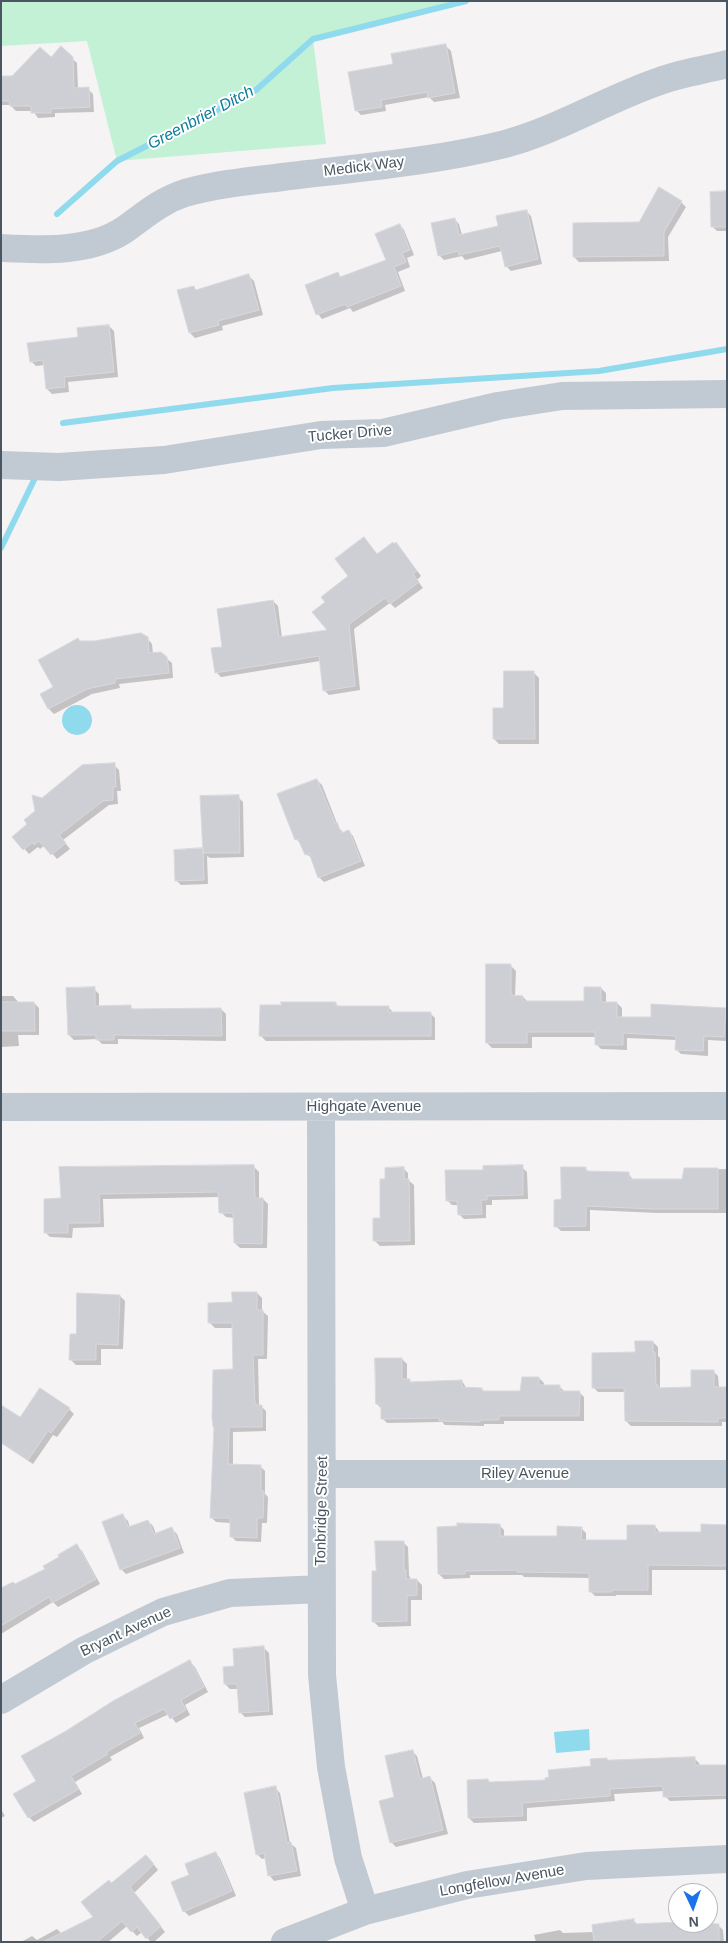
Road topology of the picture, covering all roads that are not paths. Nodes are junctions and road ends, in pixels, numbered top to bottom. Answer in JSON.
{"nodes":[{"id":1,"x":727,"y":64,"type":"edge"},
{"id":2,"x":1,"y":248,"type":"edge"},
{"id":3,"x":727,"y":394,"type":"edge"},
{"id":4,"x":1,"y":465,"type":"edge"},
{"id":5,"x":727,"y":1106,"type":"edge"},
{"id":6,"x":1,"y":1107,"type":"edge"},
{"id":7,"x":321,"y":1107,"type":"junction"},
{"id":8,"x":323,"y":1474,"type":"junction"},
{"id":9,"x":727,"y":1474,"type":"edge"},
{"id":10,"x":320,"y":1589,"type":"junction"},
{"id":11,"x":1,"y":1700,"type":"edge"},
{"id":12,"x":727,"y":1859,"type":"edge"},
{"id":13,"x":365,"y":1911,"type":"junction"},
{"id":14,"x":285,"y":1942,"type":"edge"}],
"edges":[{"from":1,"to":2,"type":"street","name":"Medick Way"},
{"from":3,"to":4,"type":"street","name":"Tucker Drive"},
{"from":5,"to":7,"type":"street","name":"Highgate Avenue"},
{"from":6,"to":7,"type":"street","name":"Highgate Avenue"},
{"from":7,"to":8,"type":"street","name":"Tonbridge Street"},
{"from":8,"to":9,"type":"street","name":"Riley Avenue"},
{"from":8,"to":10,"type":"street","name":"Tonbridge Street"},
{"from":10,"to":11,"type":"street","name":"Bryant Avenue"},
{"from":10,"to":13,"type":"street","name":"Tonbridge Street"},
{"from":12,"to":13,"type":"street","name":"Longfellow Avenue"},
{"from":13,"to":14,"type":"street","name":"Longfellow Avenue"}]}
